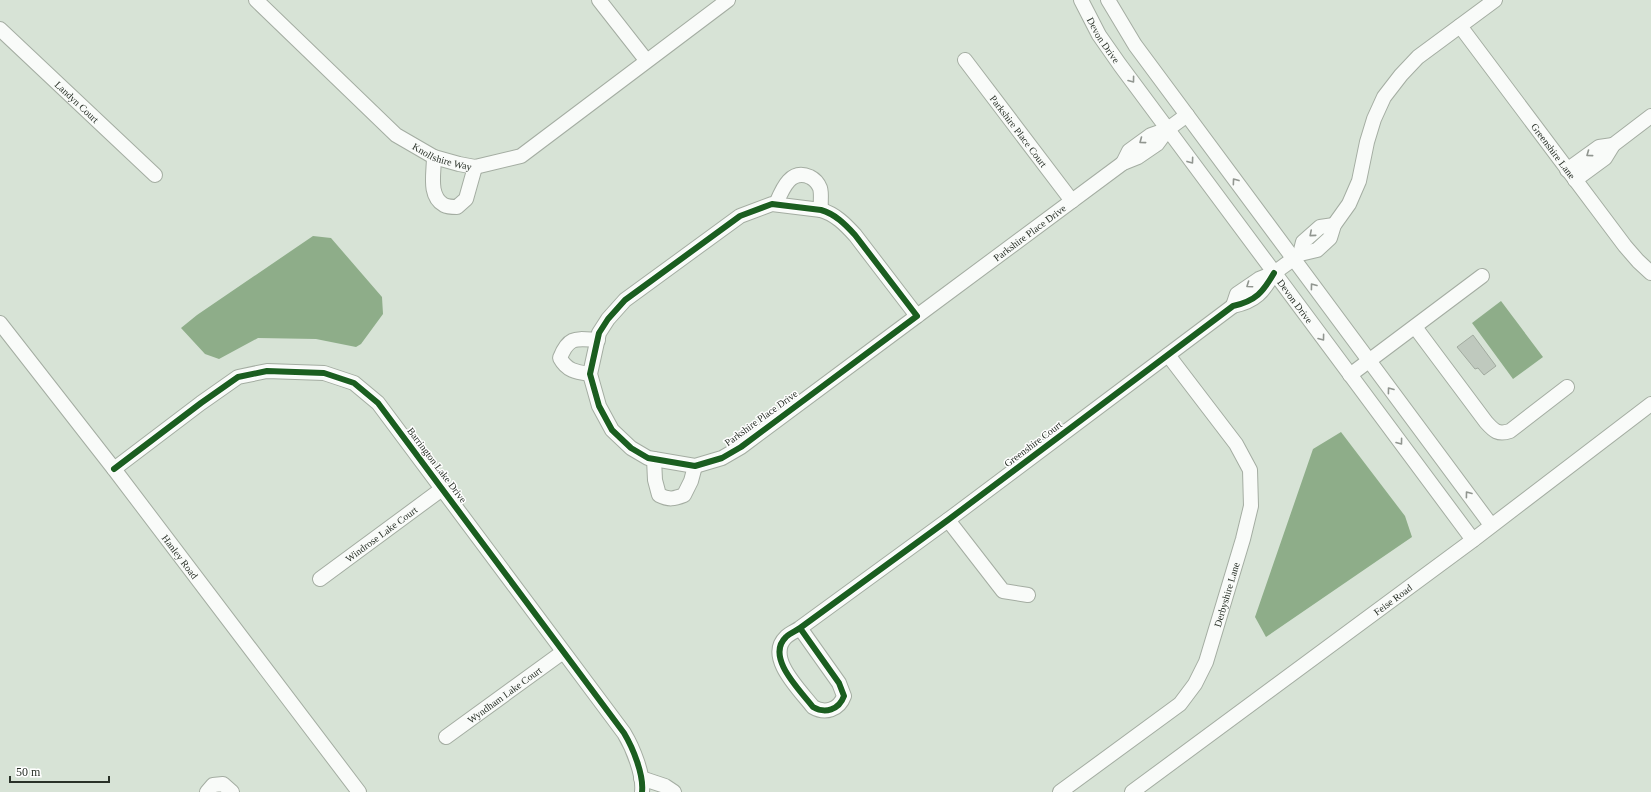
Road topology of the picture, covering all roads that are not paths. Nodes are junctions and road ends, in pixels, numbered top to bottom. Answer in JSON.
{"nodes":[{"id":1,"x":256,"y":0,"type":"edge"},
{"id":2,"x":599,"y":0,"type":"edge"},
{"id":3,"x":728,"y":0,"type":"edge"},
{"id":4,"x":1081,"y":0,"type":"edge"},
{"id":5,"x":1108,"y":0,"type":"edge"},
{"id":6,"x":1495,"y":0,"type":"edge"},
{"id":7,"x":1460,"y":26,"type":"junction"},
{"id":8,"x":1,"y":31,"type":"edge"},
{"id":9,"x":646,"y":60,"type":"junction"},
{"id":10,"x":965,"y":60,"type":"dead end"},
{"id":11,"x":1187,"y":115,"type":"junction"},
{"id":12,"x":1651,"y":116,"type":"edge"},
{"id":13,"x":1168,"y":129,"type":"junction"},
{"id":14,"x":434,"y":157,"type":"junction"},
{"id":15,"x":475,"y":167,"type":"junction"},
{"id":16,"x":155,"y":175,"type":"dead end"},
{"id":17,"x":1571,"y":175,"type":"junction"},
{"id":18,"x":1072,"y":201,"type":"junction"},
{"id":19,"x":776,"y":204,"type":"junction"},
{"id":20,"x":820,"y":210,"type":"junction"},
{"id":21,"x":1297,"y":257,"type":"junction"},
{"id":22,"x":1274,"y":273,"type":"junction"},
{"id":23,"x":1651,"y":273,"type":"edge"},
{"id":24,"x":1482,"y":276,"type":"dead end"},
{"id":25,"x":917,"y":316,"type":"junction"},
{"id":26,"x":0,"y":323,"type":"edge"},
{"id":27,"x":1415,"y":327,"type":"junction"},
{"id":28,"x":598,"y":340,"type":"junction"},
{"id":29,"x":1168,"y":355,"type":"junction"},
{"id":30,"x":1369,"y":361,"type":"junction"},
{"id":31,"x":590,"y":374,"type":"junction"},
{"id":32,"x":1350,"y":375,"type":"junction"},
{"id":33,"x":1568,"y":387,"type":"dead end"},
{"id":34,"x":1651,"y":404,"type":"edge"},
{"id":35,"x":654,"y":459,"type":"junction"},
{"id":36,"x":695,"y":466,"type":"junction"},
{"id":37,"x":114,"y":469,"type":"junction"},
{"id":38,"x":442,"y":489,"type":"junction"},
{"id":39,"x":948,"y":520,"type":"junction"},
{"id":40,"x":1491,"y":525,"type":"junction"},
{"id":41,"x":1472,"y":540,"type":"junction"},
{"id":42,"x":320,"y":578,"type":"dead end"},
{"id":43,"x":1028,"y":595,"type":"dead end"},
{"id":44,"x":800,"y":628,"type":"junction"},
{"id":45,"x":563,"y":652,"type":"junction"},
{"id":46,"x":446,"y":737,"type":"dead end"},
{"id":47,"x":641,"y":778,"type":"junction"},
{"id":48,"x":207,"y":792,"type":"edge"},
{"id":49,"x":232,"y":792,"type":"edge"},
{"id":50,"x":359,"y":792,"type":"edge"},
{"id":51,"x":642,"y":792,"type":"edge"},
{"id":52,"x":674,"y":792,"type":"edge"},
{"id":53,"x":1060,"y":792,"type":"edge"},
{"id":54,"x":1132,"y":792,"type":"edge"}],
"edges":[{"from":1,"to":14,"type":"street","name":"Knollshire Way"},
{"from":2,"to":9,"type":"street"},
{"from":3,"to":9,"type":"street","name":"Knollshire Way"},
{"from":4,"to":13,"type":"street","name":"Devon Drive","one_way":true},
{"from":5,"to":11,"type":"street"},
{"from":6,"to":7,"type":"street"},
{"from":7,"to":17,"type":"street","name":"Greenshire Lane"},
{"from":7,"to":21,"type":"street"},
{"from":8,"to":16,"type":"street","name":"Landyn Court"},
{"from":9,"to":15,"type":"street","name":"Knollshire Way"},
{"from":10,"to":18,"type":"street","name":"Parkshire Place Court"},
{"from":11,"to":13,"type":"street","name":"Parkshire Place Drive"},
{"from":21,"to":11,"type":"street","one_way":true},
{"from":12,"to":17,"type":"street"},
{"from":13,"to":18,"type":"street","name":"Parkshire Place Drive"},
{"from":13,"to":22,"type":"street","name":"Devon Drive","one_way":true},
{"from":14,"to":15,"type":"street","name":"Knollshire Way"},
{"from":14,"to":15,"type":"street"},
{"from":17,"to":23,"type":"street","name":"Greenshire Lane"},
{"from":18,"to":25,"type":"street","name":"Parkshire Place Drive"},
{"from":19,"to":20,"type":"street","name":"Parkshire Place Drive"},
{"from":19,"to":20,"type":"street"},
{"from":19,"to":28,"type":"street","name":"Parkshire Place Drive"},
{"from":20,"to":25,"type":"street","name":"Parkshire Place Drive"},
{"from":21,"to":22,"type":"street","name":"Greenshire Court"},
{"from":30,"to":21,"type":"street","one_way":true},
{"from":22,"to":29,"type":"street","name":"Greenshire Court"},
{"from":22,"to":32,"type":"street","name":"Devon Drive","one_way":true},
{"from":24,"to":27,"type":"street"},
{"from":25,"to":36,"type":"street","name":"Parkshire Place Drive"},
{"from":26,"to":37,"type":"street","name":"Hanley Road"},
{"from":27,"to":30,"type":"street"},
{"from":27,"to":33,"type":"street"},
{"from":28,"to":31,"type":"street","name":"Parkshire Place Drive"},
{"from":28,"to":31,"type":"street"},
{"from":29,"to":39,"type":"street","name":"Greenshire Court"},
{"from":29,"to":53,"type":"street","name":"Derbyshire Lane"},
{"from":30,"to":32,"type":"street"},
{"from":40,"to":30,"type":"street","one_way":true},
{"from":31,"to":35,"type":"street","name":"Parkshire Place Drive"},
{"from":32,"to":41,"type":"street","name":"Devon Drive","one_way":true},
{"from":34,"to":40,"type":"street","name":"Feise Road"},
{"from":35,"to":36,"type":"street","name":"Parkshire Place Drive"},
{"from":35,"to":36,"type":"street"},
{"from":37,"to":38,"type":"street","name":"Barrington Lake Drive"},
{"from":37,"to":50,"type":"street","name":"Hanley Road"},
{"from":38,"to":42,"type":"street","name":"Windrose Lake Court"},
{"from":38,"to":45,"type":"street","name":"Barrington Lake Drive"},
{"from":39,"to":43,"type":"street"},
{"from":39,"to":44,"type":"street","name":"Greenshire Court"},
{"from":40,"to":41,"type":"street","name":"Feise Road"},
{"from":41,"to":54,"type":"street","name":"Feise Road"},
{"from":44,"to":44,"type":"street","name":"Greenshire Court"},
{"from":45,"to":46,"type":"street","name":"Wyndham Lake Court"},
{"from":45,"to":47,"type":"street","name":"Barrington Lake Drive"},
{"from":47,"to":51,"type":"street","name":"Barrington Lake Drive"},
{"from":47,"to":52,"type":"street"},
{"from":48,"to":49,"type":"street"}]}
